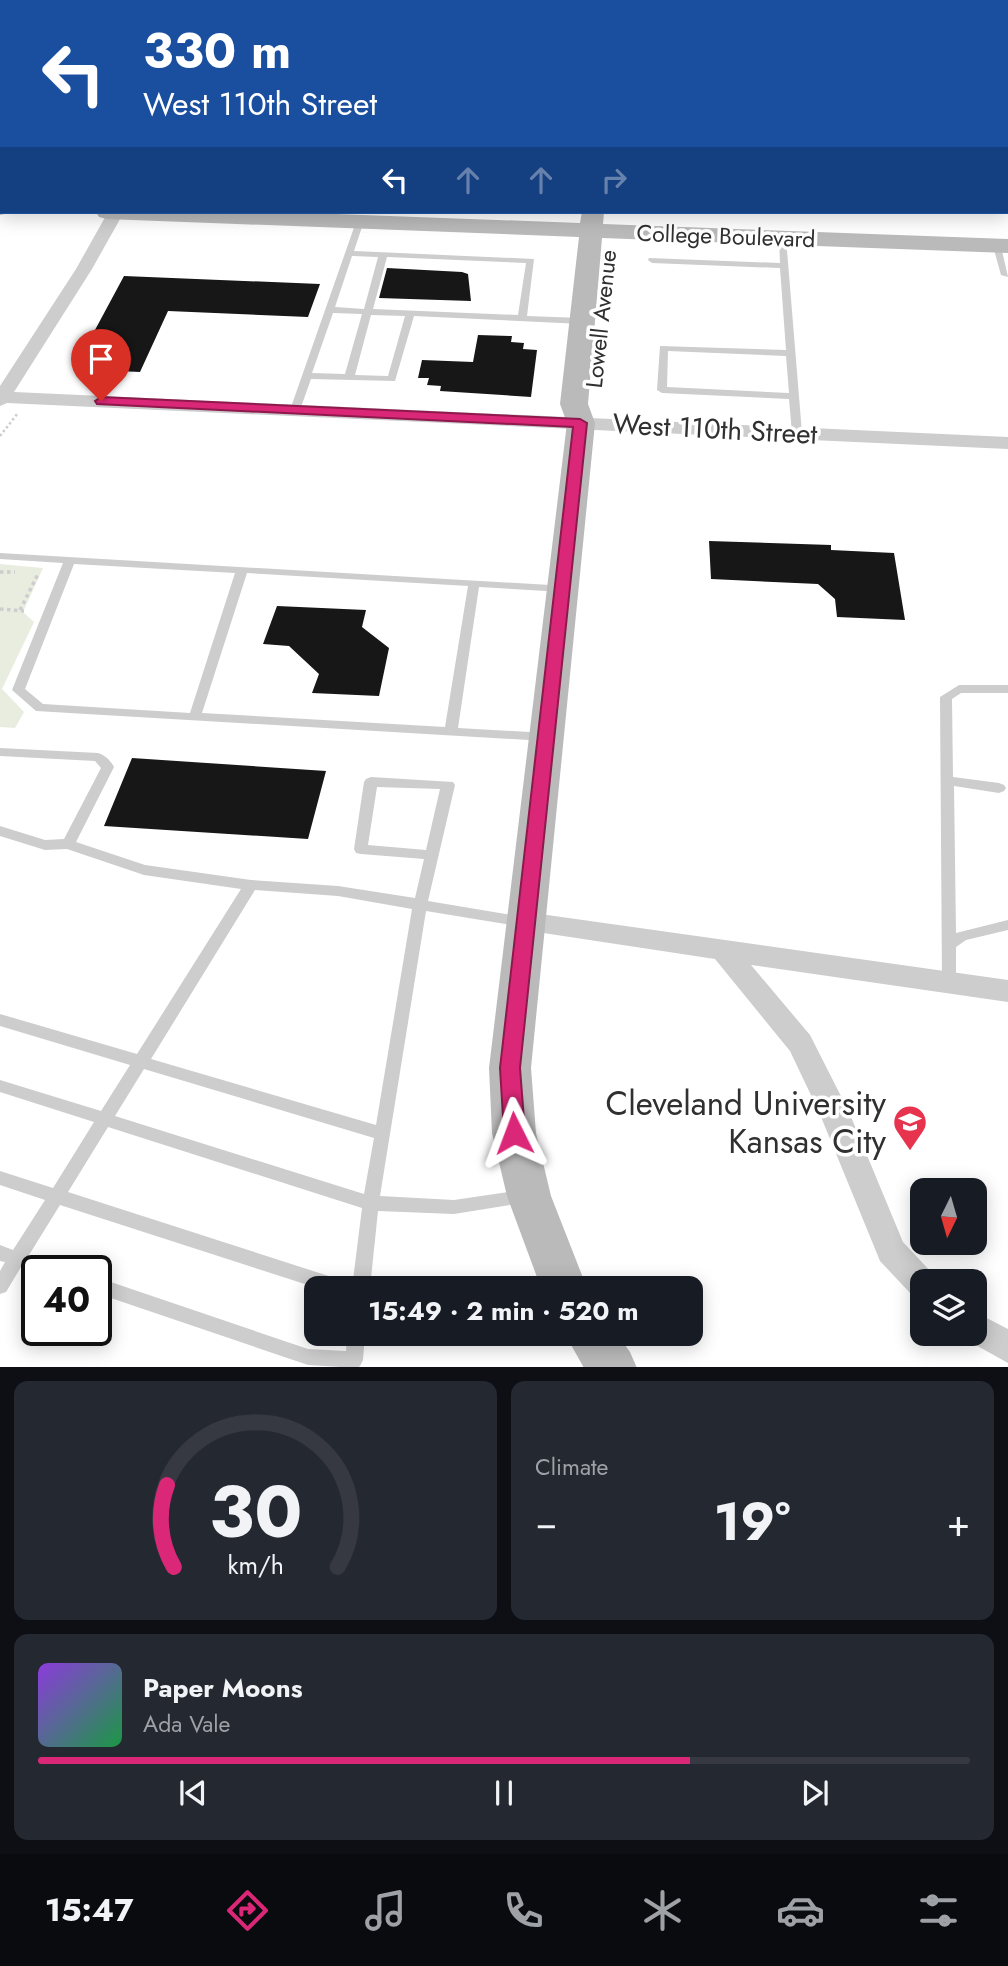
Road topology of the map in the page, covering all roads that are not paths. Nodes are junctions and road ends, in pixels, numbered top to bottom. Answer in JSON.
{"nodes":[{"id":1,"x":115,"y":214,"type":"edge"},
{"id":2,"x":165,"y":214,"type":"edge"},
{"id":3,"x":561,"y":214,"type":"edge"},
{"id":4,"x":602,"y":219,"type":"edge"},
{"id":5,"x":360,"y":222,"type":"junction"},
{"id":6,"x":782,"y":238,"type":"junction"},
{"id":7,"x":1004,"y":240,"type":"edge"},
{"id":8,"x":349,"y":253,"type":"junction"},
{"id":9,"x":383,"y":255,"type":"junction"},
{"id":10,"x":652,"y":260,"type":"dead end"},
{"id":11,"x":784,"y":266,"type":"junction"},
{"id":12,"x":1005,"y":275,"type":"dead end"},
{"id":13,"x":330,"y":310,"type":"junction"},
{"id":14,"x":368,"y":312,"type":"junction"},
{"id":15,"x":410,"y":314,"type":"junction"},
{"id":16,"x":522,"y":318,"type":"junction"},
{"id":17,"x":582,"y":321,"type":"junction"},
{"id":18,"x":791,"y":353,"type":"junction"},
{"id":19,"x":307,"y":376,"type":"junction"},
{"id":20,"x":349,"y":378,"type":"junction"},
{"id":21,"x":794,"y":397,"type":"junction"},
{"id":22,"x":1,"y":398,"type":"edge"},
{"id":23,"x":295,"y":410,"type":"junction"},
{"id":24,"x":580,"y":423,"type":"junction"},
{"id":25,"x":797,"y":433,"type":"junction"},
{"id":26,"x":1008,"y":443,"type":"edge"},
{"id":27,"x":0,"y":556,"type":"edge"},
{"id":28,"x":70,"y":560,"type":"junction"},
{"id":29,"x":243,"y":570,"type":"junction"},
{"id":30,"x":474,"y":583,"type":"junction"},
{"id":31,"x":563,"y":587,"type":"junction"},
{"id":32,"x":1008,"y":689,"type":"edge"},
{"id":33,"x":195,"y":717,"type":"junction"},
{"id":34,"x":451,"y":732,"type":"junction"},
{"id":35,"x":546,"y":737,"type":"junction"},
{"id":36,"x":0,"y":752,"type":"edge"},
{"id":37,"x":948,"y":781,"type":"junction"},
{"id":38,"x":999,"y":788,"type":"dead end"},
{"id":39,"x":0,"y":831,"type":"edge"},
{"id":40,"x":68,"y":844,"type":"junction"},
{"id":41,"x":432,"y":855,"type":"junction"},
{"id":42,"x":251,"y":885,"type":"junction"},
{"id":43,"x":420,"y":905,"type":"junction"},
{"id":44,"x":526,"y":922,"type":"junction"},
{"id":45,"x":1008,"y":925,"type":"edge"},
{"id":46,"x":949,"y":945,"type":"junction"},
{"id":47,"x":724,"y":951,"type":"junction"},
{"id":48,"x":949,"y":983,"type":"junction"},
{"id":49,"x":1008,"y":991,"type":"edge"},
{"id":50,"x":0,"y":1020,"type":"edge"},
{"id":51,"x":140,"y":1062,"type":"junction"},
{"id":52,"x":0,"y":1086,"type":"edge"},
{"id":53,"x":104,"y":1118,"type":"junction"},
{"id":54,"x":382,"y":1133,"type":"junction"},
{"id":55,"x":0,"y":1178,"type":"edge"},
{"id":56,"x":56,"y":1196,"type":"junction"},
{"id":57,"x":529,"y":1196,"type":"junction"},
{"id":58,"x":371,"y":1203,"type":"junction"},
{"id":59,"x":0,"y":1253,"type":"edge"},
{"id":60,"x":17,"y":1258,"type":"junction"},
{"id":61,"x":21,"y":1259,"type":"edge"},
{"id":62,"x":910,"y":1271,"type":"edge"},
{"id":63,"x":304,"y":1276,"type":"edge"},
{"id":64,"x":363,"y":1276,"type":"edge"},
{"id":65,"x":559,"y":1276,"type":"edge"},
{"id":66,"x":0,"y":1286,"type":"edge"},
{"id":67,"x":112,"y":1290,"type":"edge"},
{"id":68,"x":987,"y":1334,"type":"edge"},
{"id":69,"x":355,"y":1346,"type":"edge"},
{"id":70,"x":598,"y":1346,"type":"edge"},
{"id":71,"x":1008,"y":1347,"type":"edge"},
{"id":72,"x":613,"y":1367,"type":"edge"}],
"edges":[{"from":1,"to":22,"type":"street"},
{"from":2,"to":5,"type":"street","name":"College Boulevard"},
{"from":3,"to":4,"type":"street","name":"College Boulevard"},
{"from":4,"to":5,"type":"street","name":"College Boulevard"},
{"from":4,"to":6,"type":"street","name":"College Boulevard"},
{"from":4,"to":7,"type":"street","name":"College Boulevard"},
{"from":4,"to":17,"type":"street","name":"Lowell Avenue"},
{"from":4,"to":24,"type":"street","name":"Lowell Avenue"},
{"from":5,"to":8,"type":"lane"},
{"from":6,"to":7,"type":"street","name":"College Boulevard"},
{"from":6,"to":11,"type":"lane"},
{"from":7,"to":12,"type":"lane"},
{"from":8,"to":9,"type":"lane"},
{"from":8,"to":13,"type":"lane"},
{"from":9,"to":14,"type":"lane"},
{"from":9,"to":16,"type":"lane"},
{"from":10,"to":11,"type":"lane"},
{"from":11,"to":18,"type":"lane"},
{"from":13,"to":14,"type":"lane"},
{"from":13,"to":19,"type":"lane"},
{"from":14,"to":15,"type":"lane"},
{"from":14,"to":20,"type":"lane"},
{"from":15,"to":16,"type":"lane"},
{"from":15,"to":20,"type":"lane"},
{"from":16,"to":17,"type":"lane"},
{"from":17,"to":24,"type":"street","name":"Lowell Avenue"},
{"from":18,"to":21,"type":"lane"},
{"from":18,"to":21,"type":"lane"},
{"from":19,"to":20,"type":"lane"},
{"from":19,"to":23,"type":"lane"},
{"from":21,"to":25,"type":"lane"},
{"from":22,"to":23,"type":"street","name":"West 110th Street"},
{"from":23,"to":24,"type":"street","name":"West 110th Street"},
{"from":24,"to":25,"type":"street","name":"West 110th Street"},
{"from":24,"to":31,"type":"street","name":"Lowell Avenue"},
{"from":25,"to":26,"type":"street","name":"West 110th Street"},
{"from":27,"to":28,"type":"lane"},
{"from":28,"to":29,"type":"lane"},
{"from":28,"to":33,"type":"lane"},
{"from":29,"to":30,"type":"lane"},
{"from":29,"to":33,"type":"lane"},
{"from":30,"to":31,"type":"lane"},
{"from":30,"to":34,"type":"lane"},
{"from":31,"to":35,"type":"street","name":"Lowell Avenue"},
{"from":32,"to":37,"type":"lane"},
{"from":33,"to":34,"type":"lane"},
{"from":34,"to":35,"type":"lane"},
{"from":35,"to":44,"type":"street","name":"Lowell Avenue"},
{"from":36,"to":40,"type":"lane"},
{"from":37,"to":38,"type":"lane"},
{"from":37,"to":46,"type":"lane"},
{"from":39,"to":40,"type":"lane"},
{"from":40,"to":42,"type":"lane"},
{"from":41,"to":41,"type":"lane"},
{"from":41,"to":43,"type":"lane"},
{"from":42,"to":43,"type":"lane"},
{"from":42,"to":51,"type":"lane"},
{"from":43,"to":44,"type":"lane"},
{"from":43,"to":54,"type":"lane"},
{"from":44,"to":47,"type":"street"},
{"from":44,"to":57,"type":"street","name":"Lowell Avenue"},
{"from":45,"to":46,"type":"lane"},
{"from":46,"to":48,"type":"lane"},
{"from":47,"to":48,"type":"street"},
{"from":47,"to":62,"type":"street"},
{"from":48,"to":49,"type":"street"},
{"from":50,"to":51,"type":"lane"},
{"from":51,"to":53,"type":"lane"},
{"from":51,"to":54,"type":"lane"},
{"from":52,"to":53,"type":"lane"},
{"from":53,"to":56,"type":"lane"},
{"from":53,"to":58,"type":"lane"},
{"from":54,"to":58,"type":"lane"},
{"from":55,"to":56,"type":"lane"},
{"from":56,"to":60,"type":"lane"},
{"from":56,"to":63,"type":"lane"},
{"from":57,"to":58,"type":"lane"},
{"from":57,"to":65,"type":"street","name":"Lowell Avenue"},
{"from":58,"to":64,"type":"lane"},
{"from":59,"to":60,"type":"lane"},
{"from":60,"to":61,"type":"lane"},
{"from":60,"to":66,"type":"lane"},
{"from":67,"to":69,"type":"lane"},
{"from":68,"to":71,"type":"street"},
{"from":70,"to":72,"type":"street"}]}
